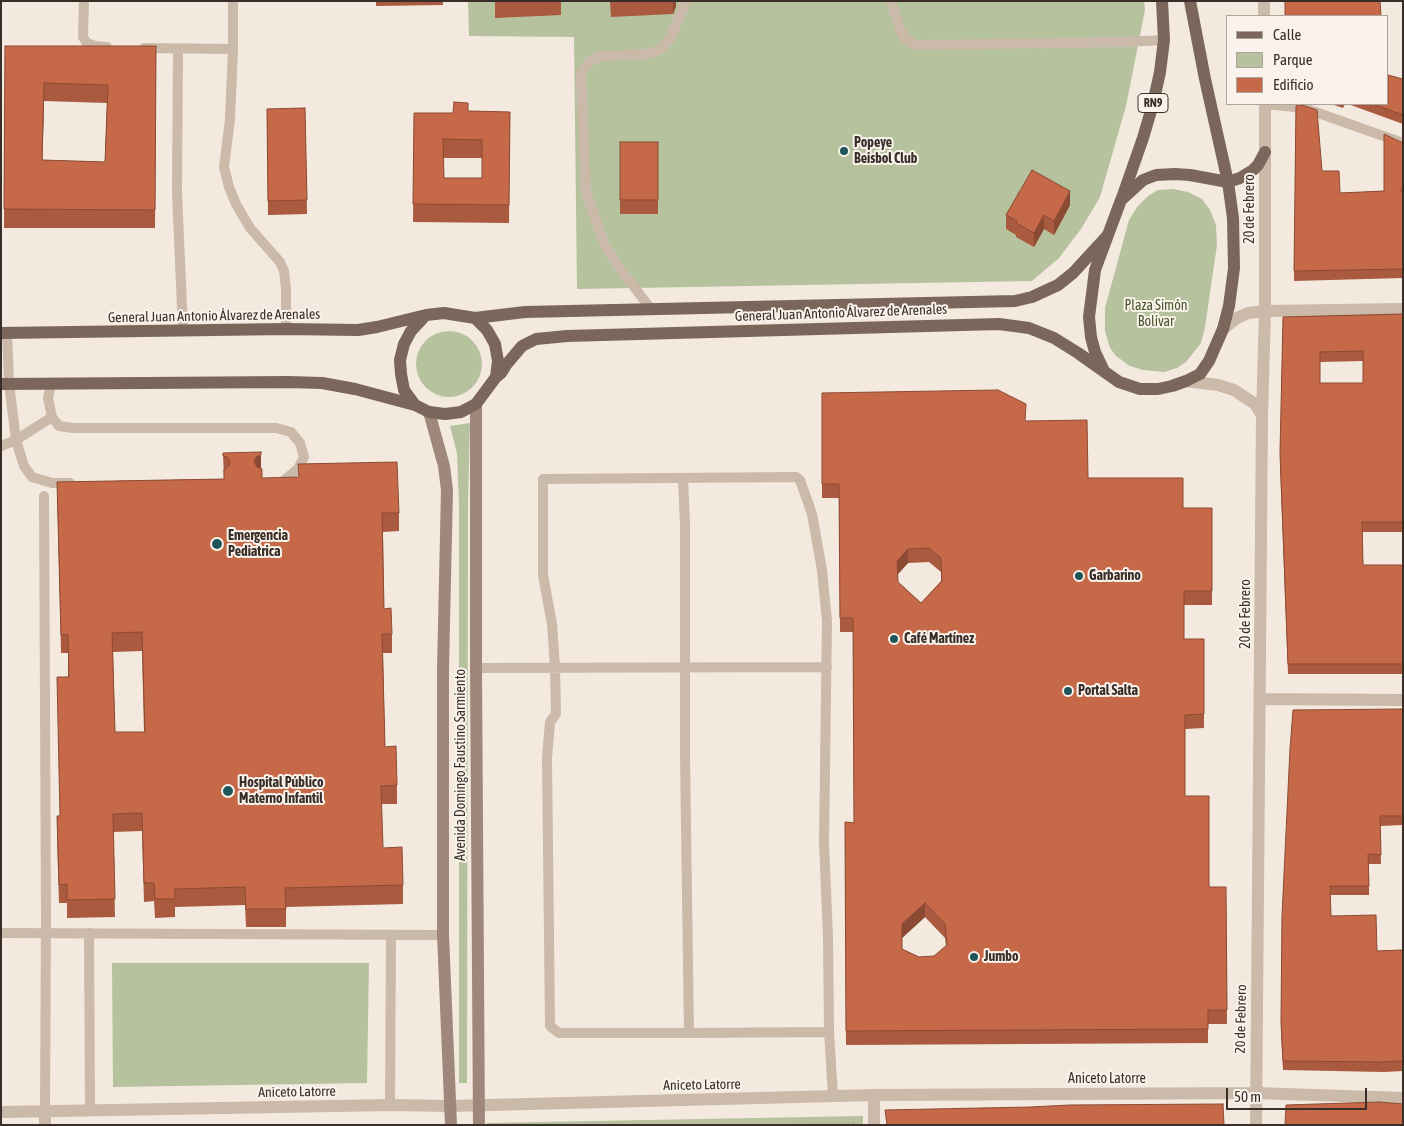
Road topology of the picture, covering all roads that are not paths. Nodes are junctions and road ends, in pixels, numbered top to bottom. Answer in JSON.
{"nodes":[{"id":1,"x":84,"y":1,"type":"edge"},
{"id":2,"x":233,"y":1,"type":"edge"},
{"id":3,"x":686,"y":1,"type":"edge"},
{"id":4,"x":891,"y":1,"type":"edge"},
{"id":5,"x":1162,"y":1,"type":"edge"},
{"id":6,"x":1190,"y":1,"type":"edge"},
{"id":7,"x":1264,"y":1,"type":"edge"},
{"id":8,"x":1264,"y":15,"type":"edge"},
{"id":9,"x":1164,"y":40,"type":"junction"},
{"id":10,"x":114,"y":47,"type":"edge"},
{"id":11,"x":132,"y":48,"type":"edge"},
{"id":12,"x":178,"y":49,"type":"junction"},
{"id":13,"x":233,"y":49,"type":"junction"},
{"id":14,"x":1266,"y":105,"type":"edge"},
{"id":15,"x":1276,"y":105,"type":"edge"},
{"id":16,"x":1403,"y":144,"type":"edge"},
{"id":17,"x":1265,"y":152,"type":"junction"},
{"id":18,"x":1228,"y":182,"type":"junction"},
{"id":19,"x":1121,"y":200,"type":"junction"},
{"id":20,"x":1108,"y":235,"type":"junction"},
{"id":21,"x":651,"y":309,"type":"junction"},
{"id":22,"x":1403,"y":309,"type":"edge"},
{"id":23,"x":1264,"y":310,"type":"junction"},
{"id":24,"x":426,"y":316,"type":"junction"},
{"id":25,"x":475,"y":318,"type":"junction"},
{"id":26,"x":286,"y":329,"type":"junction"},
{"id":27,"x":1223,"y":329,"type":"junction"},
{"id":28,"x":183,"y":330,"type":"junction"},
{"id":29,"x":4,"y":333,"type":"edge"},
{"id":30,"x":1105,"y":373,"type":"junction"},
{"id":31,"x":496,"y":378,"type":"junction"},
{"id":32,"x":1186,"y":381,"type":"junction"},
{"id":33,"x":5,"y":384,"type":"edge"},
{"id":34,"x":51,"y":384,"type":"junction"},
{"id":35,"x":476,"y":404,"type":"junction"},
{"id":36,"x":415,"y":405,"type":"junction"},
{"id":37,"x":429,"y":412,"type":"junction"},
{"id":38,"x":1262,"y":415,"type":"junction"},
{"id":39,"x":52,"y":417,"type":"junction"},
{"id":40,"x":16,"y":440,"type":"junction"},
{"id":41,"x":1,"y":446,"type":"edge"},
{"id":42,"x":683,"y":478,"type":"junction"},
{"id":43,"x":268,"y":480,"type":"edge"},
{"id":44,"x":80,"y":482,"type":"edge"},
{"id":45,"x":44,"y":496,"type":"dead end"},
{"id":46,"x":685,"y":667,"type":"junction"},
{"id":47,"x":827,"y":667,"type":"junction"},
{"id":48,"x":476,"y":668,"type":"junction"},
{"id":49,"x":555,"y":668,"type":"junction"},
{"id":50,"x":1260,"y":699,"type":"junction"},
{"id":51,"x":1403,"y":700,"type":"edge"},
{"id":52,"x":1,"y":933,"type":"edge"},
{"id":53,"x":46,"y":933,"type":"junction"},
{"id":54,"x":89,"y":933,"type":"junction"},
{"id":55,"x":391,"y":935,"type":"junction"},
{"id":56,"x":443,"y":935,"type":"junction"},
{"id":57,"x":829,"y":1032,"type":"junction"},
{"id":58,"x":689,"y":1033,"type":"junction"},
{"id":59,"x":1256,"y":1093,"type":"junction"},
{"id":60,"x":874,"y":1095,"type":"junction"},
{"id":61,"x":833,"y":1096,"type":"junction"},
{"id":62,"x":1403,"y":1098,"type":"edge"},
{"id":63,"x":390,"y":1105,"type":"junction"},
{"id":64,"x":478,"y":1105,"type":"junction"},
{"id":65,"x":451,"y":1106,"type":"junction"},
{"id":66,"x":90,"y":1110,"type":"junction"},
{"id":67,"x":45,"y":1111,"type":"junction"},
{"id":68,"x":1,"y":1112,"type":"edge"},
{"id":69,"x":45,"y":1125,"type":"edge"},
{"id":70,"x":451,"y":1125,"type":"edge"},
{"id":71,"x":479,"y":1125,"type":"edge"},
{"id":72,"x":874,"y":1125,"type":"edge"},
{"id":73,"x":1256,"y":1125,"type":"edge"}],
"edges":[{"from":1,"to":10,"type":"lane"},
{"from":2,"to":13,"type":"lane"},
{"from":3,"to":21,"type":"lane"},
{"from":4,"to":9,"type":"lane"},
{"from":5,"to":9,"type":"main road","number":"RN9"},
{"from":6,"to":18,"type":"main road","name":"General Juan Antonio Álvarez de Arenales"},
{"from":7,"to":8,"type":"street"},
{"from":9,"to":19,"type":"main road","number":"RN9"},
{"from":11,"to":12,"type":"lane"},
{"from":12,"to":13,"type":"lane"},
{"from":12,"to":28,"type":"lane"},
{"from":13,"to":26,"type":"lane"},
{"from":14,"to":17,"type":"street","name":"20 de Febrero"},
{"from":15,"to":16,"type":"lane"},
{"from":17,"to":18,"type":"main road"},
{"from":17,"to":23,"type":"street","name":"20 de Febrero"},
{"from":18,"to":19,"type":"main road"},
{"from":18,"to":27,"type":"main road","name":"General Juan Antonio Álvarez de Arenales"},
{"from":19,"to":20,"type":"main road"},
{"from":20,"to":21,"type":"main road","name":"General Juan Antonio Álvarez de Arenales"},
{"from":20,"to":30,"type":"main road"},
{"from":21,"to":25,"type":"main road","name":"General Juan Antonio Álvarez de Arenales"},
{"from":22,"to":23,"type":"street"},
{"from":23,"to":27,"type":"street"},
{"from":23,"to":38,"type":"street","name":"20 de Febrero"},
{"from":24,"to":25,"type":"main road","name":"General Juan Antonio Álvarez de Arenales"},
{"from":24,"to":26,"type":"main road","name":"General Juan Antonio Álvarez de Arenales"},
{"from":24,"to":36,"type":"main road"},
{"from":25,"to":31,"type":"main road"},
{"from":26,"to":28,"type":"main road","name":"General Juan Antonio Álvarez de Arenales"},
{"from":27,"to":32,"type":"main road","name":"General Juan Antonio Álvarez de Arenales"},
{"from":28,"to":29,"type":"main road","name":"General Juan Antonio Álvarez de Arenales"},
{"from":29,"to":33,"type":"lane"},
{"from":30,"to":31,"type":"main road","name":"General Juan Antonio Álvarez de Arenales"},
{"from":30,"to":32,"type":"main road","name":"General Juan Antonio Álvarez de Arenales"},
{"from":31,"to":35,"type":"main road","name":"General Juan Antonio Álvarez de Arenales"},
{"from":32,"to":38,"type":"street","name":"General Juan Antonio Álvarez de Arenales"},
{"from":33,"to":34,"type":"main road"},
{"from":33,"to":40,"type":"lane"},
{"from":34,"to":36,"type":"main road"},
{"from":34,"to":39,"type":"lane"},
{"from":35,"to":37,"type":"main road"},
{"from":35,"to":48,"type":"main road","name":"Avenida Domingo Faustino Sarmiento"},
{"from":36,"to":37,"type":"main road"},
{"from":37,"to":56,"type":"main road","name":"Avenida Domingo Faustino Sarmiento"},
{"from":38,"to":50,"type":"street","name":"20 de Febrero"},
{"from":39,"to":40,"type":"lane"},
{"from":39,"to":43,"type":"lane"},
{"from":40,"to":41,"type":"lane"},
{"from":40,"to":44,"type":"lane"},
{"from":42,"to":46,"type":"lane"},
{"from":42,"to":47,"type":"lane"},
{"from":42,"to":49,"type":"lane"},
{"from":45,"to":53,"type":"lane"},
{"from":46,"to":47,"type":"lane"},
{"from":46,"to":49,"type":"lane"},
{"from":46,"to":58,"type":"lane"},
{"from":47,"to":57,"type":"lane"},
{"from":48,"to":49,"type":"lane"},
{"from":48,"to":64,"type":"main road","name":"Avenida Domingo Faustino Sarmiento"},
{"from":49,"to":58,"type":"lane"},
{"from":50,"to":51,"type":"street"},
{"from":50,"to":59,"type":"street","name":"20 de Febrero"},
{"from":52,"to":53,"type":"lane"},
{"from":53,"to":54,"type":"lane"},
{"from":53,"to":67,"type":"lane"},
{"from":54,"to":55,"type":"lane"},
{"from":54,"to":66,"type":"lane"},
{"from":55,"to":56,"type":"lane"},
{"from":55,"to":63,"type":"lane"},
{"from":56,"to":65,"type":"main road","name":"Avenida Domingo Faustino Sarmiento"},
{"from":57,"to":58,"type":"lane"},
{"from":57,"to":61,"type":"lane"},
{"from":59,"to":60,"type":"street","name":"Aniceto Latorre"},
{"from":59,"to":62,"type":"street","name":"Aniceto Latorre"},
{"from":59,"to":73,"type":"street","name":"20 de Febrero"},
{"from":60,"to":61,"type":"street","name":"Aniceto Latorre"},
{"from":60,"to":72,"type":"street"},
{"from":61,"to":64,"type":"street","name":"Aniceto Latorre"},
{"from":63,"to":65,"type":"street","name":"Aniceto Latorre"},
{"from":63,"to":66,"type":"street","name":"Aniceto Latorre"},
{"from":64,"to":65,"type":"street","name":"Aniceto Latorre"},
{"from":64,"to":71,"type":"main road","name":"Avenida Domingo Faustino Sarmiento"},
{"from":65,"to":70,"type":"main road","name":"Avenida Domingo Faustino Sarmiento"},
{"from":66,"to":67,"type":"street","name":"Aniceto Latorre"},
{"from":67,"to":68,"type":"street","name":"Aniceto Latorre"},
{"from":67,"to":69,"type":"street"}]}
